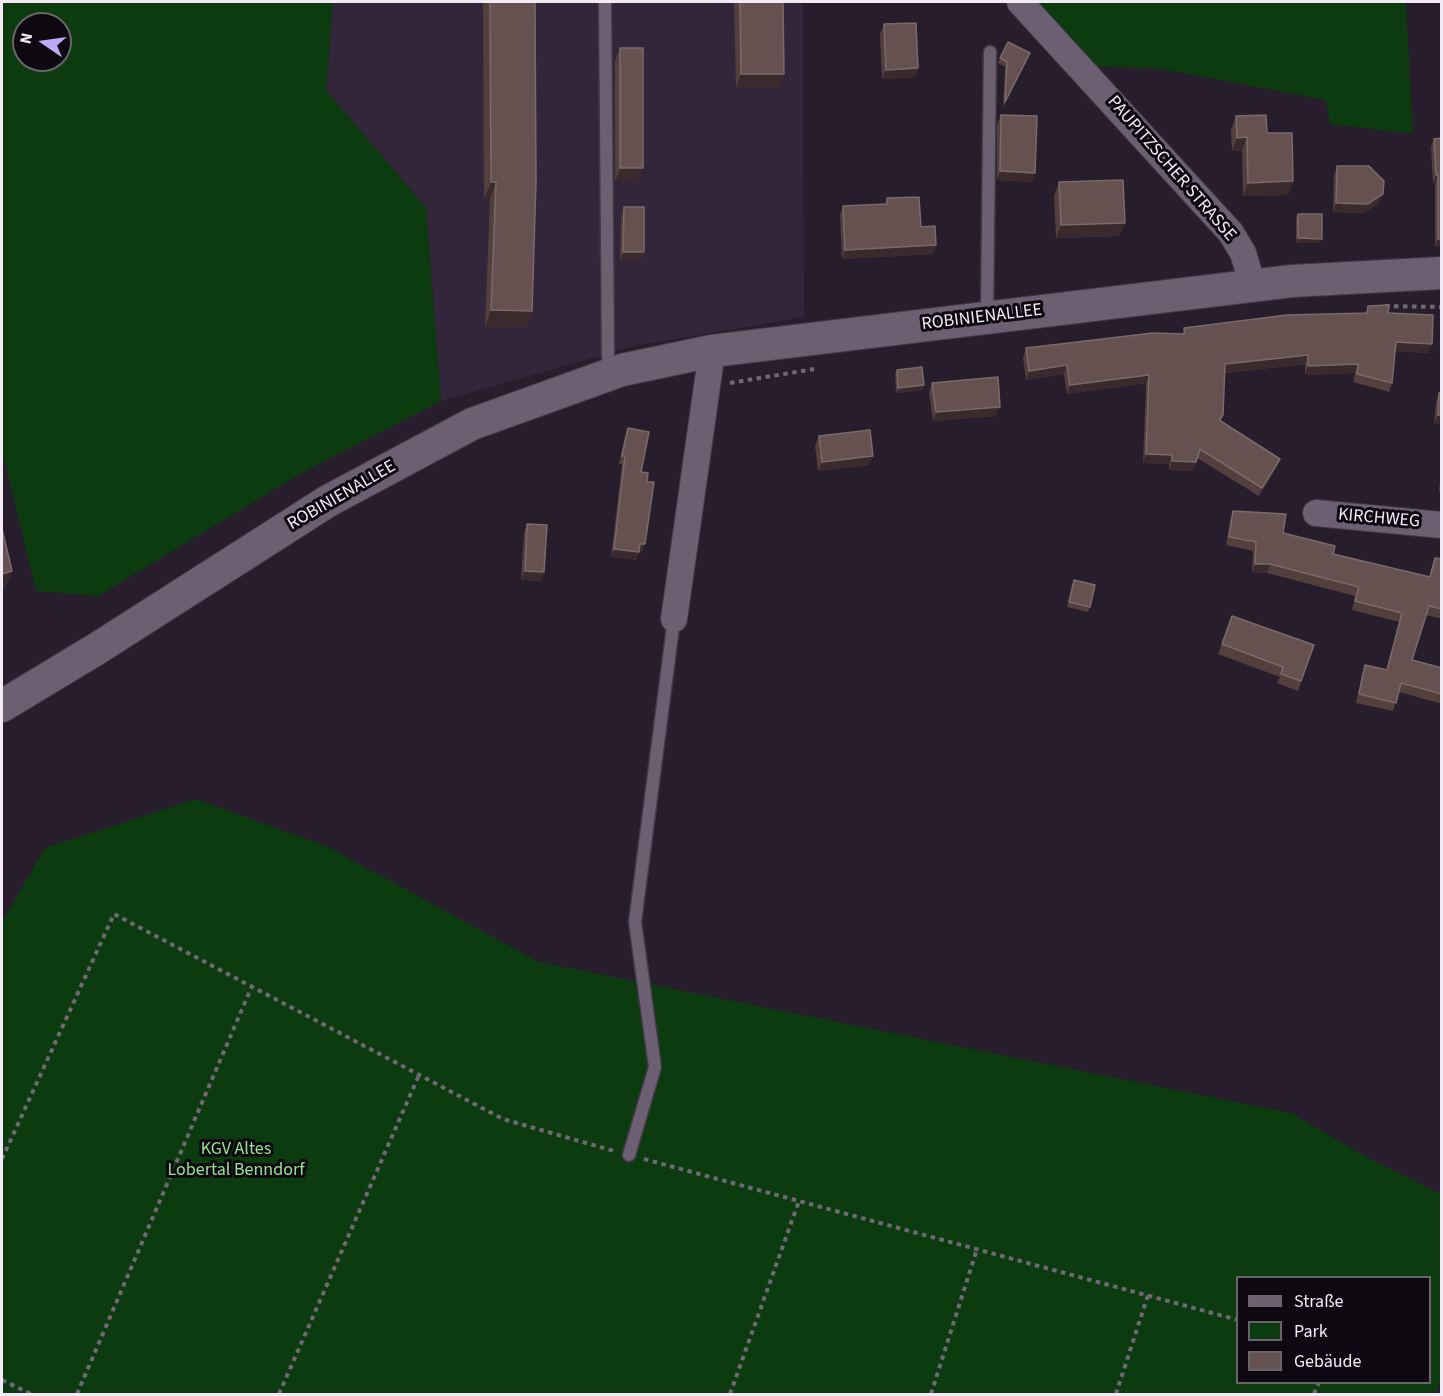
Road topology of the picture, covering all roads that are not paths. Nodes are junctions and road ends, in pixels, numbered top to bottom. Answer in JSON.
{"nodes":[{"id":1,"x":605,"y":2,"type":"edge"},
{"id":2,"x":1020,"y":2,"type":"edge"},
{"id":3,"x":990,"y":52,"type":"dead end"},
{"id":4,"x":1442,"y":273,"type":"edge"},
{"id":5,"x":1253,"y":286,"type":"junction"},
{"id":6,"x":987,"y":317,"type":"junction"},
{"id":7,"x":712,"y":351,"type":"junction"},
{"id":8,"x":610,"y":374,"type":"junction"},
{"id":9,"x":1316,"y":513,"type":"dead end"},
{"id":10,"x":1442,"y":525,"type":"edge"},
{"id":11,"x":674,"y":619,"type":"joint"},
{"id":12,"x":2,"y":706,"type":"edge"},
{"id":13,"x":629,"y":1155,"type":"road end"}],
"edges":[{"from":1,"to":8,"type":"lane"},
{"from":2,"to":5,"type":"street","name":"PAUPITZSCHER STRASSE"},
{"from":3,"to":6,"type":"lane"},
{"from":4,"to":5,"type":"street"},
{"from":5,"to":6,"type":"street","name":"ROBINIENALLEE"},
{"from":6,"to":7,"type":"street","name":"ROBINIENALLEE"},
{"from":7,"to":8,"type":"street","name":"ROBINIENALLEE"},
{"from":7,"to":11,"type":"street"},
{"from":8,"to":12,"type":"street","name":"ROBINIENALLEE"},
{"from":9,"to":10,"type":"street","name":"KIRCHWEG"},
{"from":11,"to":13,"type":"lane"}]}
